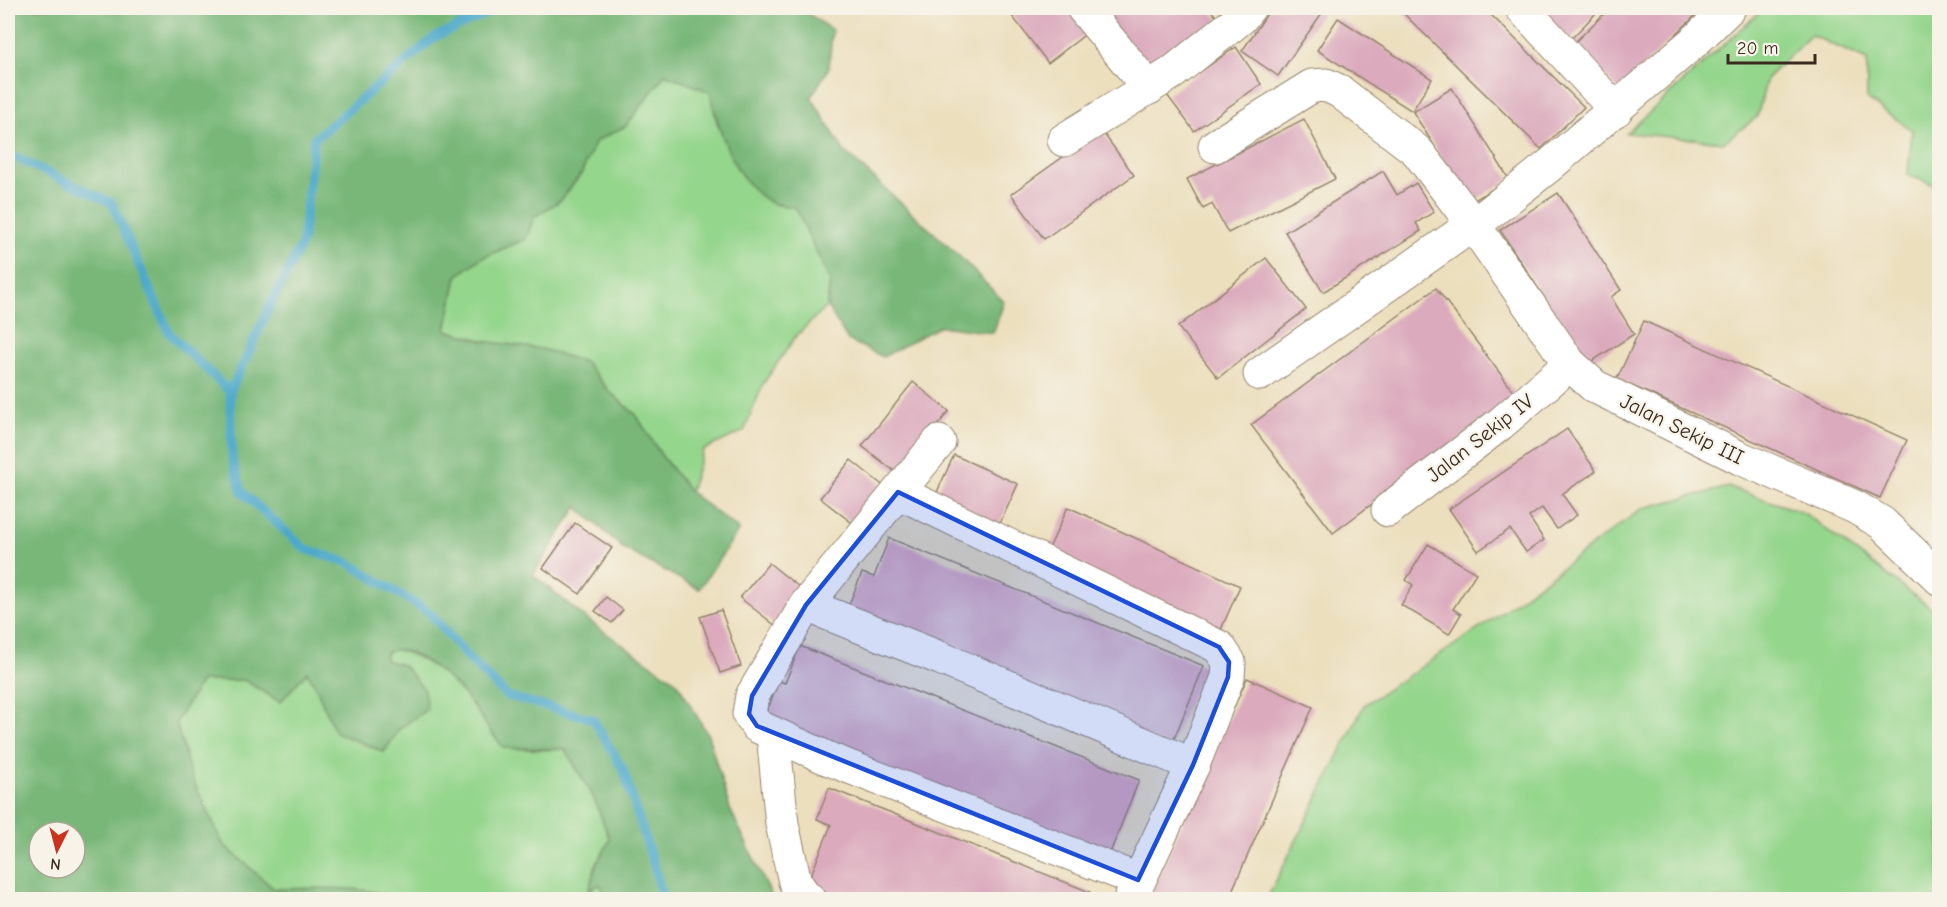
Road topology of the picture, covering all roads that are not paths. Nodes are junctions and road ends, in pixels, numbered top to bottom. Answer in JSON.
{"nodes":[{"id":1,"x":1083,"y":8,"type":"edge"},
{"id":2,"x":1522,"y":8,"type":"edge"},
{"id":3,"x":1729,"y":8,"type":"edge"},
{"id":4,"x":1241,"y":11,"type":"edge"},
{"id":5,"x":1149,"y":88,"type":"junction"},
{"id":6,"x":1616,"y":110,"type":"junction"},
{"id":7,"x":1064,"y":140,"type":"dead end"},
{"id":8,"x":1215,"y":146,"type":"dead end"},
{"id":9,"x":1473,"y":224,"type":"junction"},
{"id":10,"x":1570,"y":364,"type":"junction"},
{"id":11,"x":1260,"y":374,"type":"dead end"},
{"id":12,"x":939,"y":442,"type":"dead end"},
{"id":13,"x":898,"y":492,"type":"junction"},
{"id":14,"x":1388,"y":510,"type":"dead end"},
{"id":15,"x":1940,"y":579,"type":"edge"},
{"id":16,"x":806,"y":605,"type":"junction"},
{"id":17,"x":773,"y":734,"type":"junction"},
{"id":18,"x":1193,"y":765,"type":"junction"},
{"id":19,"x":1134,"y":890,"type":"edge"},
{"id":20,"x":810,"y":900,"type":"edge"}],
"edges":[{"from":1,"to":5,"type":"street"},
{"from":2,"to":6,"type":"street"},
{"from":3,"to":6,"type":"street"},
{"from":4,"to":5,"type":"street"},
{"from":5,"to":7,"type":"street"},
{"from":6,"to":9,"type":"street"},
{"from":8,"to":9,"type":"street","name":"Jalan Sekip III"},
{"from":9,"to":10,"type":"street","name":"Jalan Sekip III"},
{"from":9,"to":11,"type":"street"},
{"from":10,"to":14,"type":"street","name":"Jalan Sekip IV"},
{"from":10,"to":15,"type":"street","name":"Jalan Sekip III"},
{"from":12,"to":13,"type":"street"},
{"from":13,"to":16,"type":"street"},
{"from":13,"to":18,"type":"street"},
{"from":16,"to":17,"type":"street"},
{"from":16,"to":18,"type":"street"},
{"from":17,"to":19,"type":"street"},
{"from":17,"to":20,"type":"street"},
{"from":18,"to":19,"type":"street"}]}
